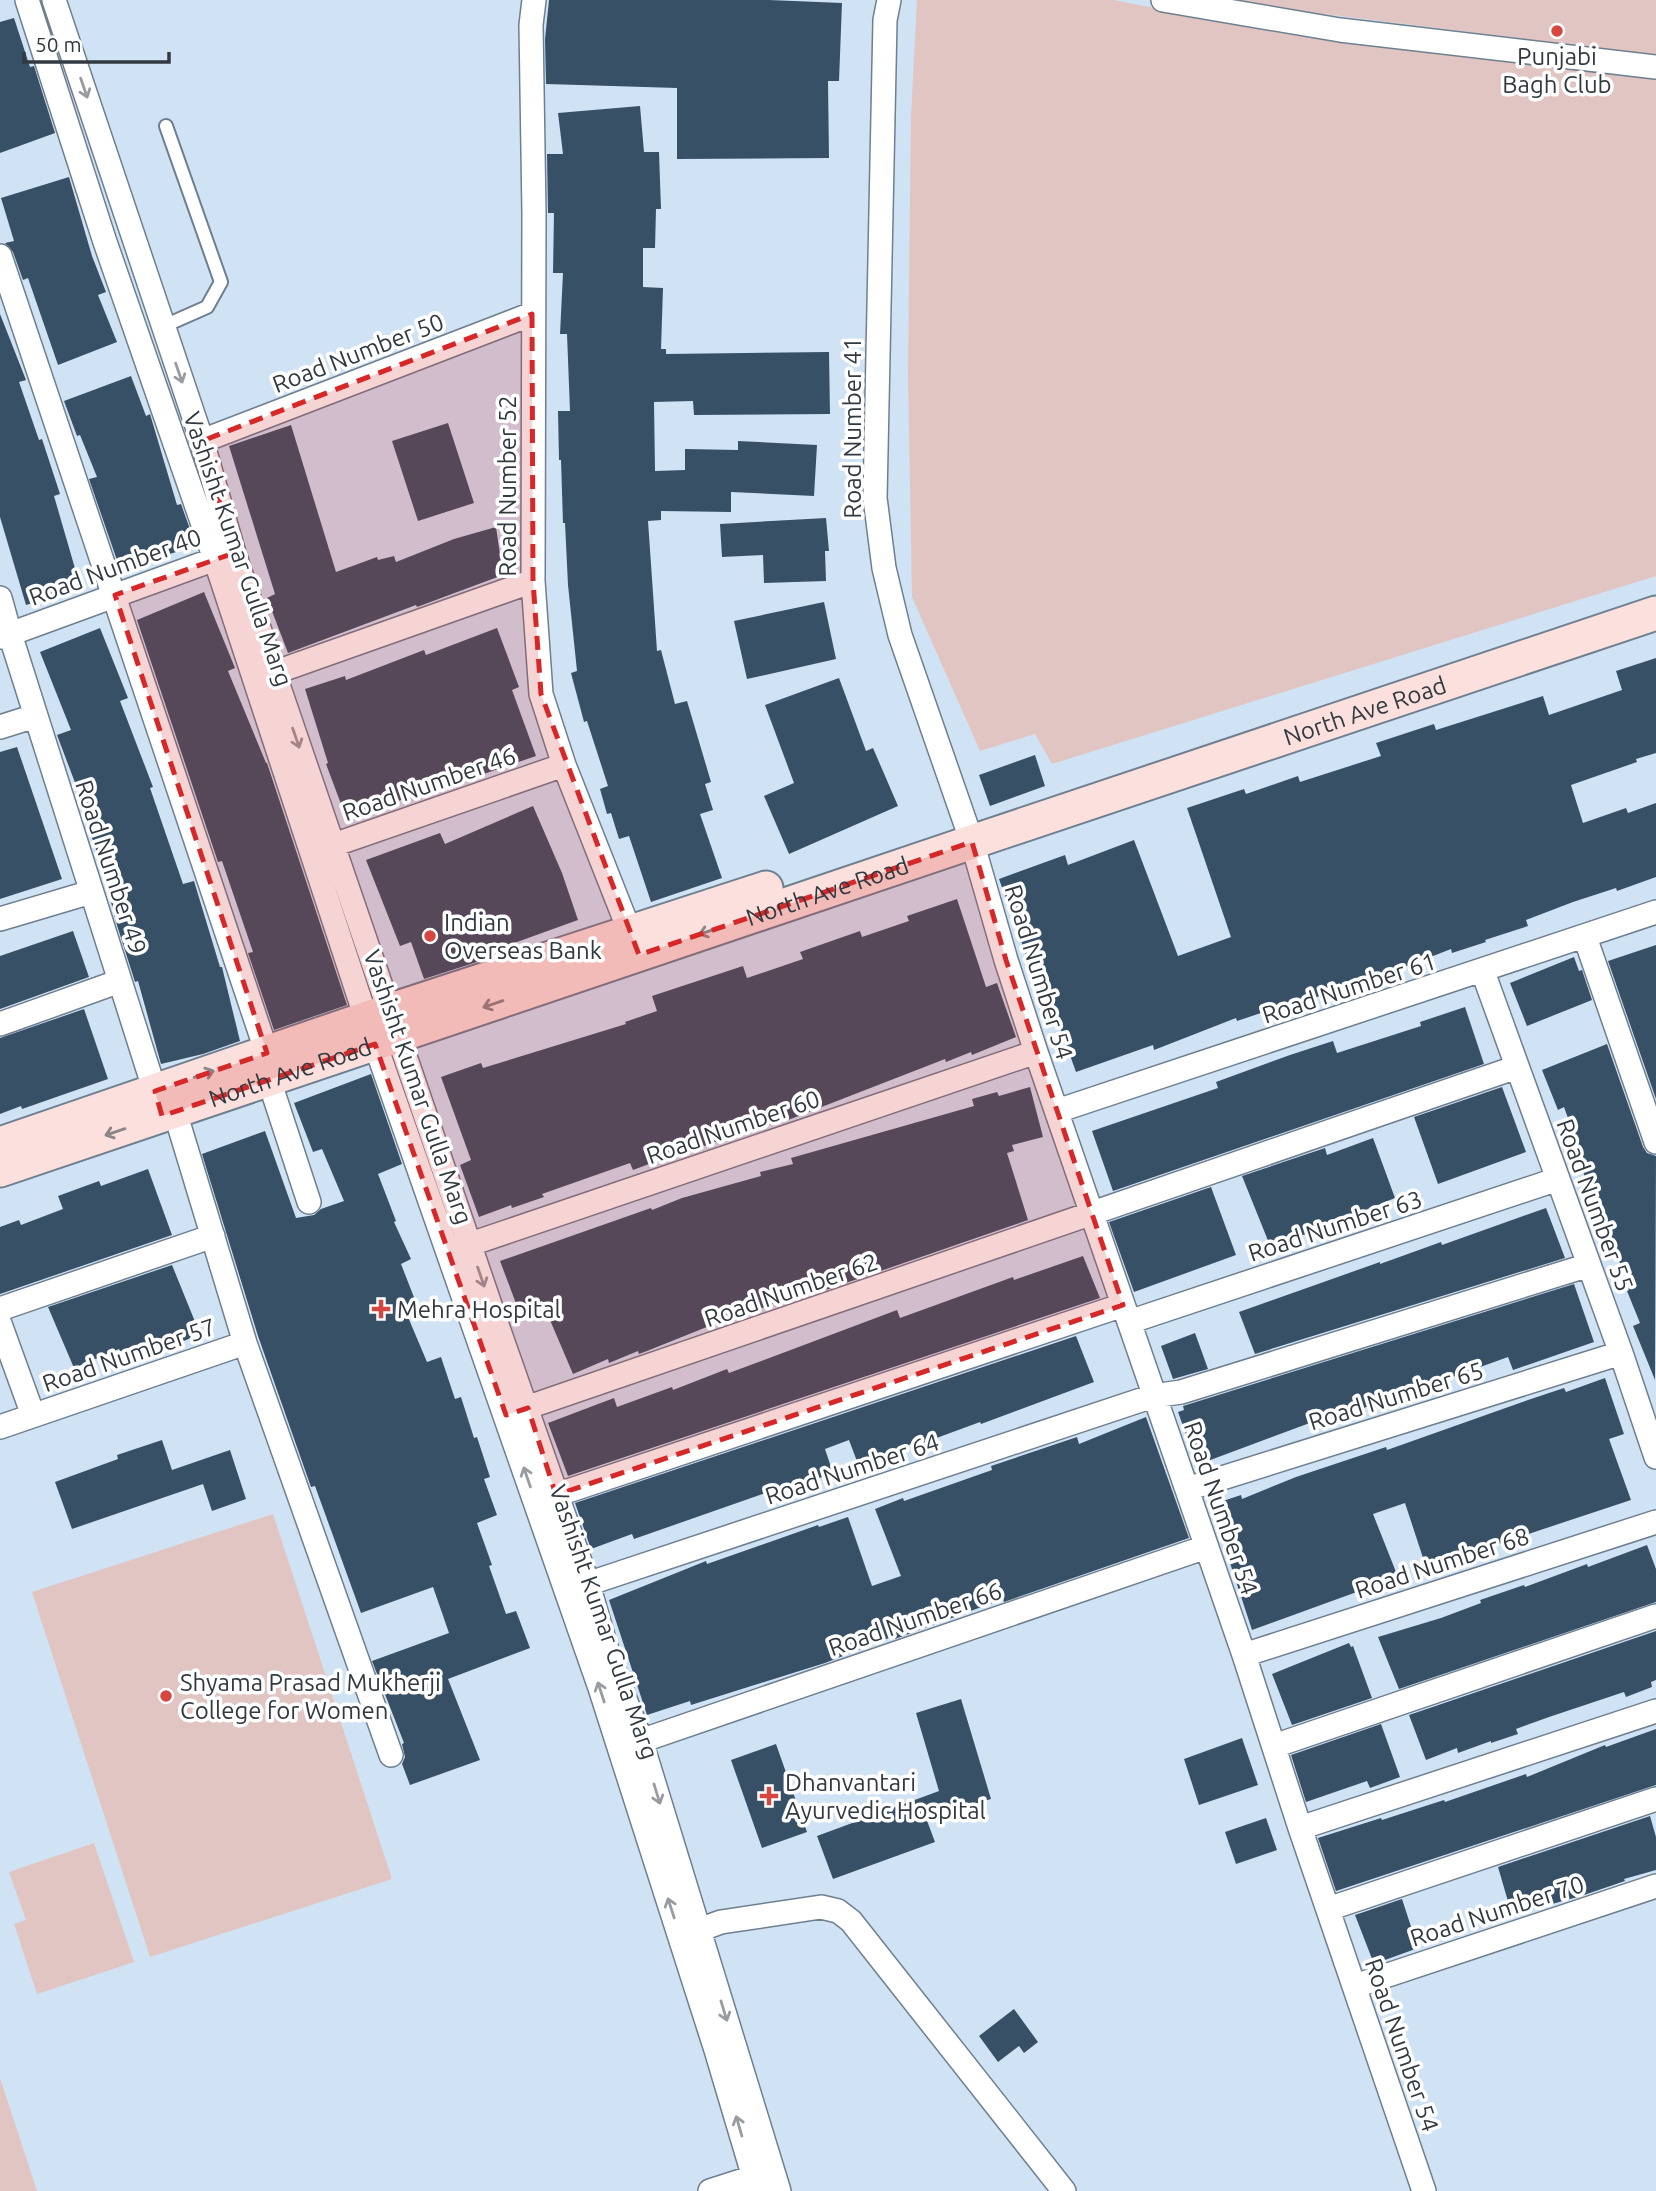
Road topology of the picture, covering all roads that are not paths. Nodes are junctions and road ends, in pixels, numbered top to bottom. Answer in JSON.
{"nodes":[{"id":1,"x":27,"y":0,"type":"edge"},
{"id":2,"x":54,"y":0,"type":"edge"},
{"id":3,"x":534,"y":0,"type":"edge"},
{"id":4,"x":889,"y":0,"type":"edge"},
{"id":5,"x":1163,"y":0,"type":"edge"},
{"id":6,"x":1656,"y":68,"type":"edge"},
{"id":7,"x":166,"y":126,"type":"dead end"},
{"id":8,"x":0,"y":256,"type":"edge"},
{"id":9,"x":532,"y":314,"type":"junction"},
{"id":10,"x":164,"y":326,"type":"junction"},
{"id":11,"x":202,"y":440,"type":"junction"},
{"id":12,"x":225,"y":556,"type":"junction"},
{"id":13,"x":533,"y":581,"type":"junction"},
{"id":14,"x":1656,"y":594,"type":"edge"},
{"id":15,"x":116,"y":595,"type":"junction"},
{"id":16,"x":0,"y":598,"type":"edge"},
{"id":17,"x":1656,"y":613,"type":"edge"},
{"id":18,"x":5,"y":635,"type":"edge"},
{"id":19,"x":265,"y":676,"type":"junction"},
{"id":20,"x":35,"y":716,"type":"junction"},
{"id":21,"x":0,"y":727,"type":"edge"},
{"id":22,"x":564,"y":765,"type":"junction"},
{"id":23,"x":968,"y":832,"type":"junction"},
{"id":24,"x":322,"y":849,"type":"junction"},
{"id":25,"x":91,"y":891,"type":"junction"},
{"id":26,"x":1656,"y":912,"type":"edge"},
{"id":27,"x":0,"y":919,"type":"edge"},
{"id":28,"x":1586,"y":937,"type":"junction"},
{"id":29,"x":635,"y":943,"type":"junction"},
{"id":30,"x":1483,"y":972,"type":"junction"},
{"id":31,"x":120,"y":981,"type":"junction"},
{"id":32,"x":0,"y":1024,"type":"edge"},
{"id":33,"x":383,"y":1027,"type":"junction"},
{"id":34,"x":1036,"y":1052,"type":"junction"},
{"id":35,"x":268,"y":1066,"type":"junction"},
{"id":36,"x":1517,"y":1067,"type":"junction"},
{"id":37,"x":164,"y":1106,"type":"junction"},
{"id":38,"x":1057,"y":1111,"type":"junction"},
{"id":39,"x":1656,"y":1142,"type":"edge"},
{"id":40,"x":0,"y":1143,"type":"edge"},
{"id":41,"x":0,"y":1170,"type":"edge"},
{"id":42,"x":1558,"y":1179,"type":"junction"},
{"id":43,"x":309,"y":1202,"type":"dead end"},
{"id":44,"x":1093,"y":1213,"type":"junction"},
{"id":45,"x":213,"y":1236,"type":"junction"},
{"id":46,"x":459,"y":1248,"type":"junction"},
{"id":47,"x":1589,"y":1265,"type":"junction"},
{"id":48,"x":0,"y":1308,"type":"edge"},
{"id":49,"x":1126,"y":1313,"type":"junction"},
{"id":50,"x":0,"y":1324,"type":"edge"},
{"id":51,"x":246,"y":1343,"type":"junction"},
{"id":52,"x":1621,"y":1353,"type":"junction"},
{"id":53,"x":1153,"y":1396,"type":"junction"},
{"id":54,"x":528,"y":1408,"type":"junction"},
{"id":55,"x":33,"y":1415,"type":"junction"},
{"id":56,"x":506,"y":1415,"type":"junction"},
{"id":57,"x":0,"y":1427,"type":"edge"},
{"id":58,"x":1656,"y":1457,"type":"edge"},
{"id":59,"x":1187,"y":1489,"type":"junction"},
{"id":60,"x":556,"y":1495,"type":"junction"},
{"id":61,"x":1656,"y":1522,"type":"edge"},
{"id":62,"x":1206,"y":1547,"type":"junction"},
{"id":63,"x":577,"y":1587,"type":"junction"},
{"id":64,"x":1656,"y":1616,"type":"edge"},
{"id":65,"x":1244,"y":1655,"type":"junction"},
{"id":66,"x":1656,"y":1711,"type":"edge"},
{"id":67,"x":630,"y":1744,"type":"junction"},
{"id":68,"x":1274,"y":1746,"type":"junction"},
{"id":69,"x":391,"y":1755,"type":"dead end"},
{"id":70,"x":1656,"y":1799,"type":"edge"},
{"id":71,"x":1300,"y":1828,"type":"junction"},
{"id":72,"x":1656,"y":1886,"type":"edge"},
{"id":73,"x":1328,"y":1909,"type":"junction"},
{"id":74,"x":699,"y":1930,"type":"junction"},
{"id":75,"x":1355,"y":1986,"type":"junction"},
{"id":76,"x":766,"y":2182,"type":"edge"},
{"id":77,"x":710,"y":2191,"type":"edge"},
{"id":78,"x":1064,"y":2191,"type":"edge"},
{"id":79,"x":1424,"y":2191,"type":"edge"}],
"edges":[{"from":1,"to":12,"type":"street","name":"Vashisht Kumar Gulla Marg"},
{"from":2,"to":10,"type":"street","name":"Vashisht Kumar Gulla Marg","one_way":true},
{"from":3,"to":9,"type":"street","name":"Road Number 52"},
{"from":4,"to":23,"type":"street","name":"Road Number 41"},
{"from":5,"to":6,"type":"street"},
{"from":7,"to":10,"type":"lane"},
{"from":8,"to":15,"type":"street"},
{"from":9,"to":11,"type":"street","name":"Road Number 50"},
{"from":9,"to":13,"type":"street","name":"Road Number 52"},
{"from":10,"to":11,"type":"street","name":"Vashisht Kumar Gulla Marg","one_way":true},
{"from":11,"to":12,"type":"street","name":"Vashisht Kumar Gulla Marg"},
{"from":12,"to":15,"type":"street","name":"Road Number 40"},
{"from":12,"to":19,"type":"street","name":"Vashisht Kumar Gulla Marg"},
{"from":13,"to":19,"type":"street"},
{"from":13,"to":22,"type":"street","name":"Road Number 52"},
{"from":14,"to":23,"type":"street"},
{"from":15,"to":18,"type":"street","name":"Road Number 40"},
{"from":15,"to":35,"type":"street"},
{"from":16,"to":18,"type":"street","name":"Road Number 40"},
{"from":17,"to":23,"type":"street","name":"North Ave Road"},
{"from":18,"to":20,"type":"street","name":"Road Number 49"},
{"from":19,"to":24,"type":"street","name":"Vashisht Kumar Gulla Marg"},
{"from":20,"to":21,"type":"street"},
{"from":20,"to":25,"type":"street","name":"Road Number 49"},
{"from":22,"to":24,"type":"street","name":"Road Number 46"},
{"from":22,"to":29,"type":"street","name":"Road Number 52"},
{"from":23,"to":29,"type":"street","name":"North Ave Road"},
{"from":23,"to":34,"type":"street","name":"Road Number 54"},
{"from":24,"to":33,"type":"street","name":"Vashisht Kumar Gulla Marg"},
{"from":25,"to":27,"type":"street"},
{"from":25,"to":31,"type":"street","name":"Road Number 49"},
{"from":26,"to":28,"type":"street","name":"Road Number 61"},
{"from":28,"to":30,"type":"street","name":"Road Number 61"},
{"from":28,"to":39,"type":"street"},
{"from":29,"to":33,"type":"street","name":"North Ave Road"},
{"from":30,"to":36,"type":"street","name":"Road Number 55"},
{"from":30,"to":38,"type":"street","name":"Road Number 61"},
{"from":31,"to":32,"type":"street"},
{"from":31,"to":37,"type":"street","name":"Road Number 49"},
{"from":33,"to":35,"type":"street","name":"North Ave Road"},
{"from":33,"to":46,"type":"street","name":"Vashisht Kumar Gulla Marg"},
{"from":34,"to":38,"type":"street","name":"Road Number 54"},
{"from":34,"to":46,"type":"street","name":"Road Number 60"},
{"from":35,"to":37,"type":"street","name":"North Ave Road"},
{"from":35,"to":43,"type":"street"},
{"from":36,"to":42,"type":"street","name":"Road Number 55"},
{"from":36,"to":44,"type":"street","name":"Road Number 62"},
{"from":37,"to":40,"type":"street"},
{"from":37,"to":41,"type":"street","name":"North Ave Road","one_way":true},
{"from":37,"to":45,"type":"street","name":"Road Number 57"},
{"from":38,"to":44,"type":"street","name":"Road Number 54"},
{"from":42,"to":47,"type":"street","name":"Road Number 55"},
{"from":42,"to":49,"type":"street","name":"Road Number 63"},
{"from":44,"to":49,"type":"street","name":"Road Number 54"},
{"from":44,"to":54,"type":"street","name":"Road Number 62"},
{"from":45,"to":48,"type":"street"},
{"from":45,"to":51,"type":"street","name":"Road Number 57"},
{"from":46,"to":54,"type":"street","name":"Vashisht Kumar Gulla Marg","one_way":true},
{"from":46,"to":56,"type":"street","name":"Vashisht Kumar Gulla Marg"},
{"from":47,"to":52,"type":"street","name":"Road Number 55"},
{"from":47,"to":53,"type":"street","name":"Road Number 64"},
{"from":49,"to":53,"type":"street","name":"Road Number 54"},
{"from":49,"to":60,"type":"street","name":"Road Number 63"},
{"from":50,"to":55,"type":"street"},
{"from":51,"to":55,"type":"street","name":"Road Number 57"},
{"from":51,"to":69,"type":"street"},
{"from":52,"to":58,"type":"street","name":"Road Number 55"},
{"from":52,"to":59,"type":"street","name":"Road Number 65"},
{"from":53,"to":59,"type":"street","name":"Road Number 54"},
{"from":53,"to":63,"type":"street","name":"Road Number 64"},
{"from":54,"to":56,"type":"street","name":"Road Number 62"},
{"from":54,"to":60,"type":"street","name":"Vashisht Kumar Gulla Marg"},
{"from":55,"to":57,"type":"street","name":"Road Number 57"},
{"from":63,"to":56,"type":"street","name":"Vashisht Kumar Gulla Marg","one_way":true},
{"from":59,"to":62,"type":"street","name":"Road Number 54"},
{"from":60,"to":63,"type":"street","name":"Vashisht Kumar Gulla Marg"},
{"from":61,"to":65,"type":"street","name":"Road Number 68"},
{"from":62,"to":65,"type":"street","name":"Road Number 54"},
{"from":62,"to":67,"type":"street","name":"Road Number 66"},
{"from":63,"to":67,"type":"street","name":"Vashisht Kumar Gulla Marg"},
{"from":64,"to":68,"type":"street"},
{"from":65,"to":68,"type":"street","name":"Road Number 54"},
{"from":66,"to":71,"type":"street"},
{"from":67,"to":74,"type":"street","name":"Vashisht Kumar Gulla Marg","one_way":true},
{"from":76,"to":67,"type":"street","name":"Vashisht Kumar Gulla Marg","one_way":true},
{"from":68,"to":71,"type":"street","name":"Road Number 54"},
{"from":70,"to":73,"type":"street"},
{"from":71,"to":73,"type":"street","name":"Road Number 54"},
{"from":72,"to":75,"type":"street","name":"Road Number 70"},
{"from":73,"to":75,"type":"street","name":"Road Number 54"},
{"from":74,"to":76,"type":"street","name":"Vashisht Kumar Gulla Marg","one_way":true},
{"from":74,"to":78,"type":"street"},
{"from":75,"to":79,"type":"street","name":"Road Number 54"},
{"from":76,"to":77,"type":"street"}]}
